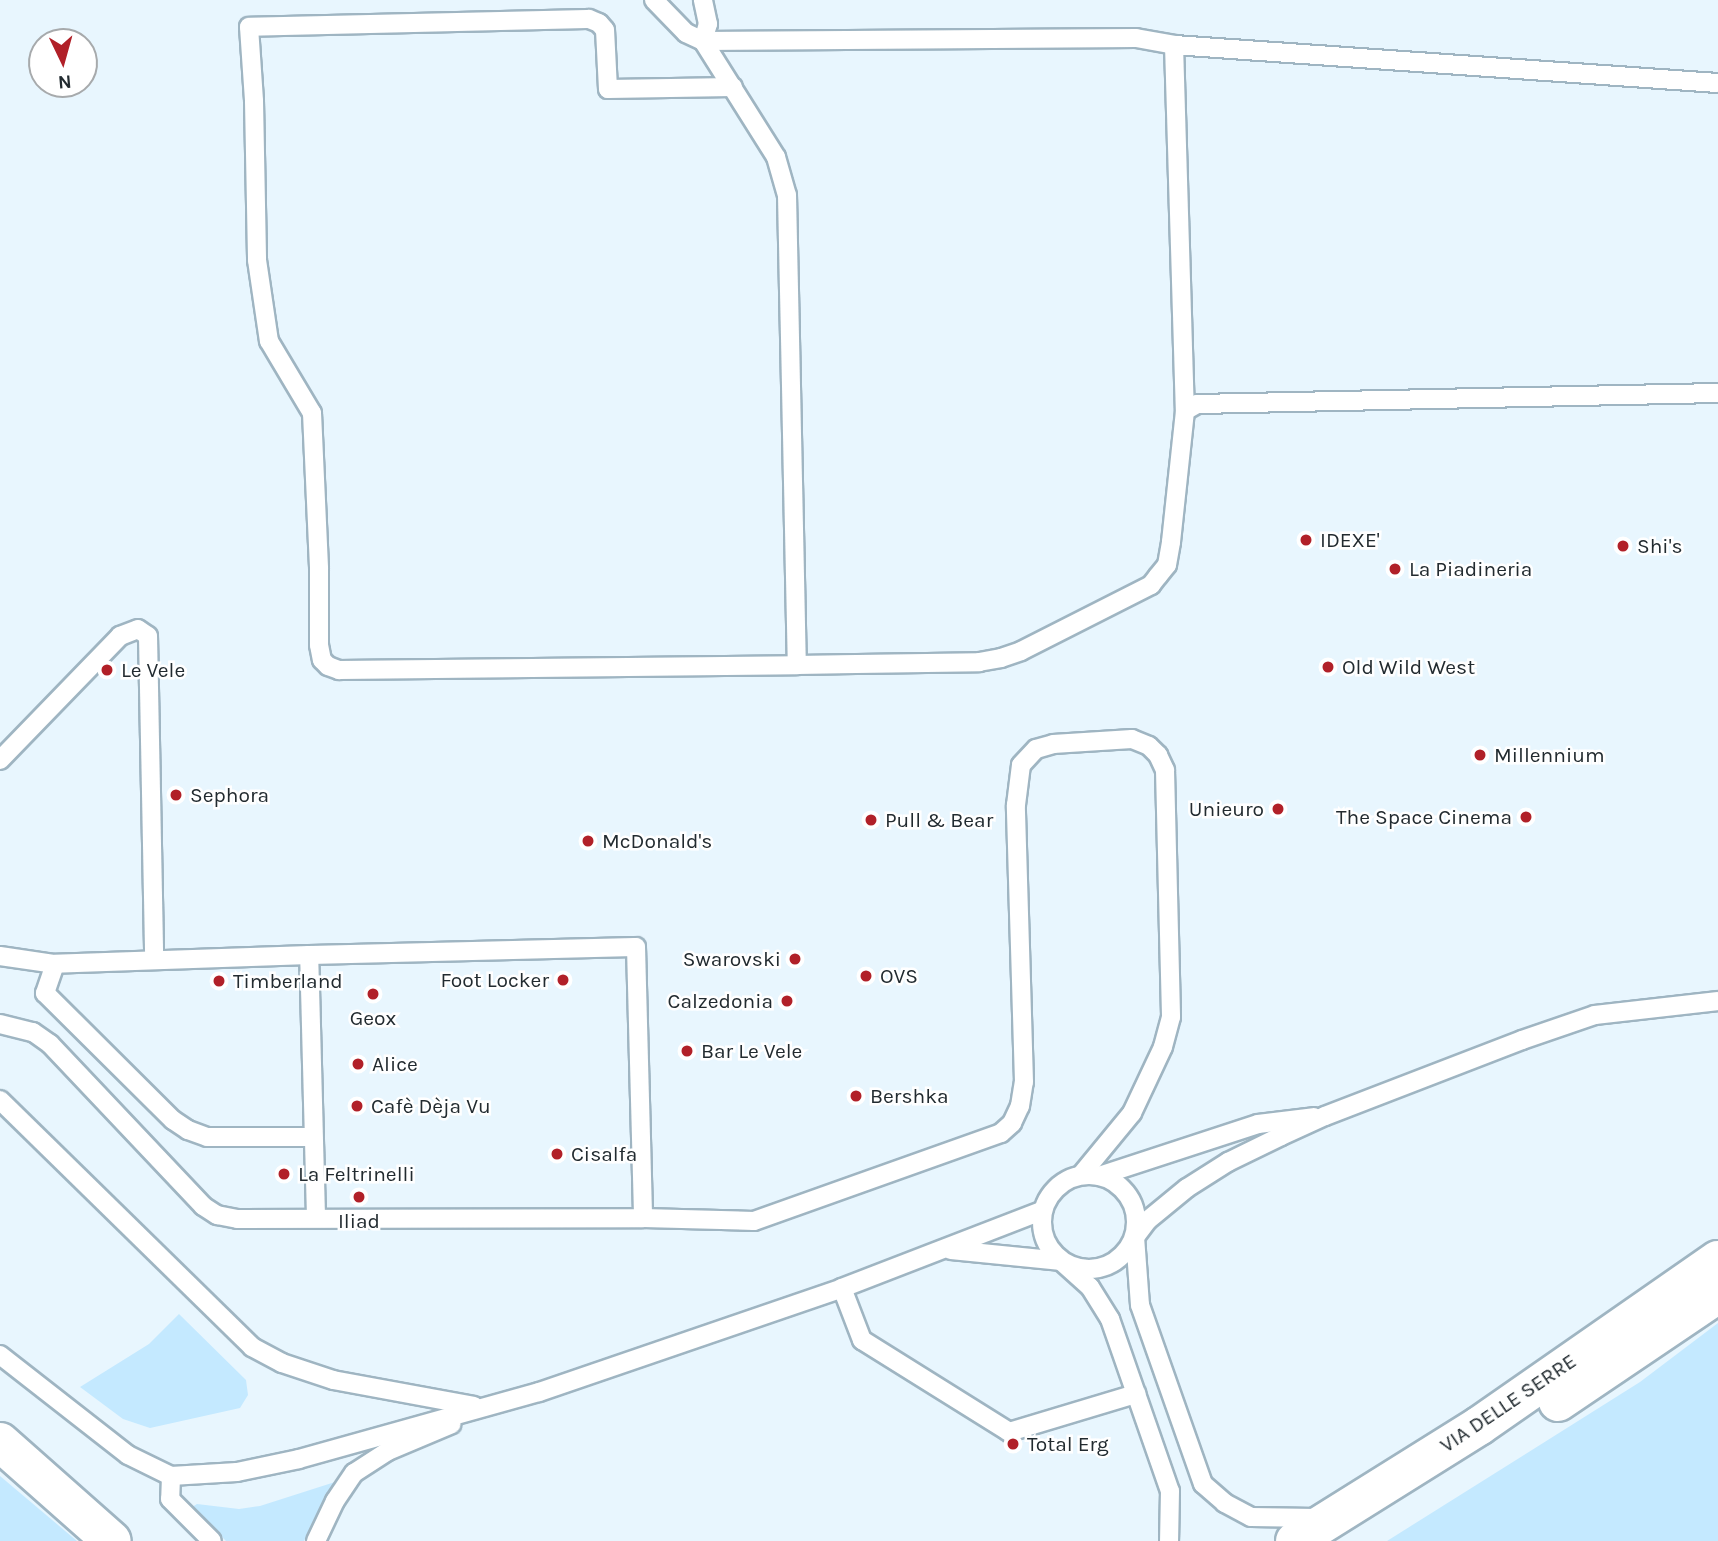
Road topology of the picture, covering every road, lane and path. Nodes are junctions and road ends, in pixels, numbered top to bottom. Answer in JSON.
{"nodes":[{"id":1,"x":654,"y":0,"type":"edge"},
{"id":2,"x":703,"y":0,"type":"edge"},
{"id":3,"x":703,"y":41,"type":"junction"},
{"id":4,"x":1174,"y":45,"type":"junction"},
{"id":5,"x":1718,"y":83,"type":"edge"},
{"id":6,"x":733,"y":87,"type":"junction"},
{"id":7,"x":1718,"y":393,"type":"edge"},
{"id":8,"x":1185,"y":411,"type":"junction"},
{"id":9,"x":797,"y":665,"type":"junction"},
{"id":10,"x":0,"y":760,"type":"edge"},
{"id":11,"x":309,"y":955,"type":"junction"},
{"id":12,"x":0,"y":956,"type":"edge"},
{"id":13,"x":155,"y":960,"type":"junction"},
{"id":14,"x":55,"y":964,"type":"junction"},
{"id":15,"x":1718,"y":1001,"type":"edge"},
{"id":16,"x":2,"y":1024,"type":"edge"},
{"id":17,"x":0,"y":1100,"type":"edge"},
{"id":18,"x":1325,"y":1116,"type":"junction"},
{"id":19,"x":313,"y":1137,"type":"junction"},
{"id":20,"x":1081,"y":1175,"type":"junction"},
{"id":21,"x":1099,"y":1176,"type":"junction"},
{"id":22,"x":1042,"y":1211,"type":"junction"},
{"id":23,"x":316,"y":1217,"type":"junction"},
{"id":24,"x":643,"y":1218,"type":"junction"},
{"id":25,"x":1135,"y":1237,"type":"junction"},
{"id":26,"x":947,"y":1250,"type":"junction"},
{"id":27,"x":1718,"y":1260,"type":"edge"},
{"id":28,"x":1061,"y":1261,"type":"junction"},
{"id":29,"x":842,"y":1289,"type":"junction"},
{"id":30,"x":1718,"y":1294,"type":"edge"},
{"id":31,"x":0,"y":1355,"type":"edge"},
{"id":32,"x":1136,"y":1394,"type":"junction"},
{"id":33,"x":478,"y":1407,"type":"junction"},
{"id":34,"x":0,"y":1442,"type":"edge"},
{"id":35,"x":171,"y":1476,"type":"junction"},
{"id":36,"x":1334,"y":1530,"type":"edge"},
{"id":37,"x":112,"y":1541,"type":"edge"},
{"id":38,"x":212,"y":1541,"type":"edge"},
{"id":39,"x":316,"y":1541,"type":"edge"},
{"id":40,"x":1169,"y":1541,"type":"edge"},
{"id":41,"x":1295,"y":1541,"type":"edge"}],
"edges":[{"from":1,"to":3,"type":"lane"},
{"from":2,"to":3,"type":"lane"},
{"from":3,"to":4,"type":"lane"},
{"from":3,"to":6,"type":"lane"},
{"from":4,"to":5,"type":"lane"},
{"from":4,"to":8,"type":"lane"},
{"from":6,"to":9,"type":"lane"},
{"from":6,"to":9,"type":"lane"},
{"from":7,"to":8,"type":"lane"},
{"from":8,"to":9,"type":"lane"},
{"from":10,"to":13,"type":"lane"},
{"from":11,"to":13,"type":"lane"},
{"from":11,"to":19,"type":"lane"},
{"from":11,"to":24,"type":"lane"},
{"from":12,"to":14,"type":"lane"},
{"from":13,"to":14,"type":"lane"},
{"from":14,"to":19,"type":"lane"},
{"from":15,"to":18,"type":"lane"},
{"from":16,"to":23,"type":"lane"},
{"from":17,"to":33,"type":"lane"},
{"from":18,"to":21,"type":"lane"},
{"from":18,"to":25,"type":"lane"},
{"from":19,"to":23,"type":"lane"},
{"from":20,"to":21,"type":"lane"},
{"from":20,"to":22,"type":"lane"},
{"from":20,"to":24,"type":"lane"},
{"from":21,"to":25,"type":"lane"},
{"from":22,"to":26,"type":"lane"},
{"from":22,"to":28,"type":"lane"},
{"from":23,"to":24,"type":"lane"},
{"from":25,"to":28,"type":"lane"},
{"from":25,"to":36,"type":"lane"},
{"from":26,"to":28,"type":"lane"},
{"from":26,"to":29,"type":"lane"},
{"from":27,"to":36,"type":"street","name":"VIA DELLE SERRE"},
{"from":28,"to":32,"type":"lane"},
{"from":29,"to":32,"type":"lane"},
{"from":29,"to":33,"type":"lane"},
{"from":30,"to":36,"type":"street","name":"VIA DELLE SERRE"},
{"from":31,"to":35,"type":"lane"},
{"from":32,"to":40,"type":"lane"},
{"from":33,"to":35,"type":"lane"},
{"from":33,"to":39,"type":"lane"},
{"from":34,"to":37,"type":"street"},
{"from":35,"to":38,"type":"lane"},
{"from":36,"to":41,"type":"street","name":"VIA DELLE SERRE"}]}
